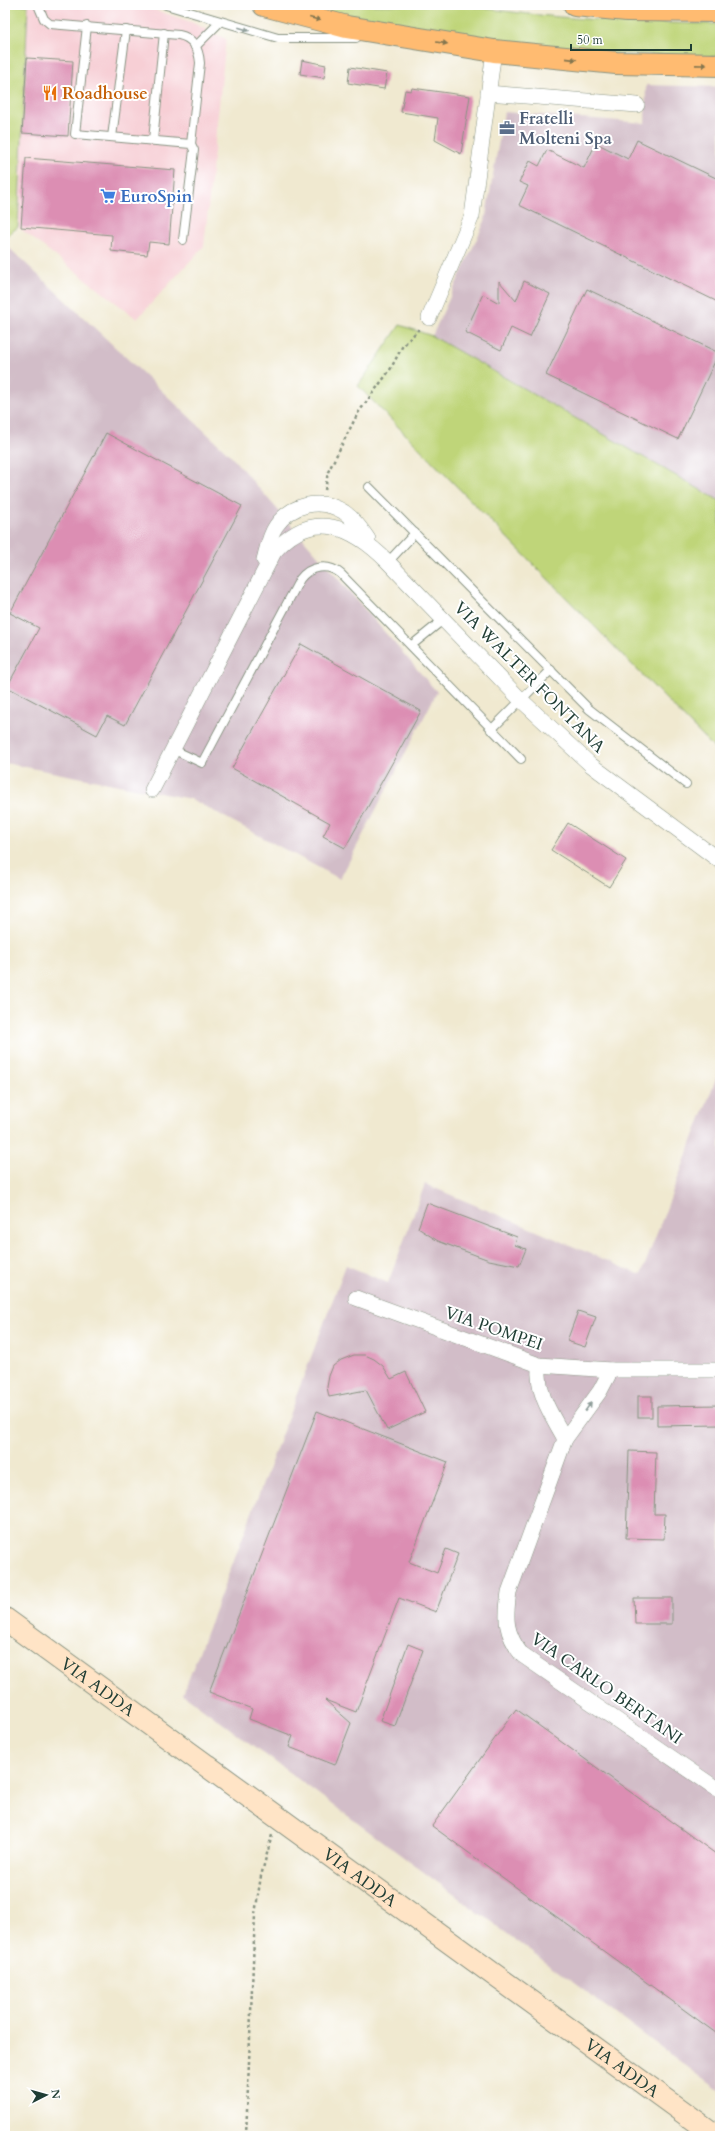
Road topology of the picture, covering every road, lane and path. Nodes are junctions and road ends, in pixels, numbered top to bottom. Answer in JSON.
{"nodes":[{"id":1,"x":38,"y":5,"type":"edge"},
{"id":2,"x":166,"y":5,"type":"edge"},
{"id":3,"x":264,"y":5,"type":"edge"},
{"id":4,"x":575,"y":5,"type":"edge"},
{"id":5,"x":720,"y":11,"type":"edge"},
{"id":6,"x":220,"y":22,"type":"junction"},
{"id":7,"x":87,"y":26,"type":"junction"},
{"id":8,"x":126,"y":30,"type":"junction"},
{"id":9,"x":164,"y":33,"type":"junction"},
{"id":10,"x":403,"y":36,"type":"junction"},
{"id":11,"x":195,"y":47,"type":"junction"},
{"id":12,"x":494,"y":51,"type":"junction"},
{"id":13,"x":720,"y":65,"type":"edge"},
{"id":14,"x":488,"y":93,"type":"junction"},
{"id":15,"x":637,"y":105,"type":"dead end"},
{"id":16,"x":112,"y":137,"type":"junction"},
{"id":17,"x":153,"y":140,"type":"junction"},
{"id":18,"x":191,"y":144,"type":"junction"},
{"id":19,"x":183,"y":240,"type":"dead end"},
{"id":20,"x":429,"y":318,"type":"joint"},
{"id":21,"x":369,"y":487,"type":"dead end"},
{"id":22,"x":326,"y":505,"type":"junction"},
{"id":23,"x":415,"y":533,"type":"junction"},
{"id":24,"x":383,"y":558,"type":"junction"},
{"id":25,"x":260,"y":578,"type":"junction"},
{"id":26,"x":444,"y":619,"type":"junction"},
{"id":27,"x":412,"y":645,"type":"junction"},
{"id":28,"x":551,"y":670,"type":"junction"},
{"id":29,"x":520,"y":699,"type":"junction"},
{"id":30,"x":491,"y":730,"type":"junction"},
{"id":31,"x":172,"y":749,"type":"junction"},
{"id":32,"x":521,"y":760,"type":"dead end"},
{"id":33,"x":686,"y":784,"type":"dead end"},
{"id":34,"x":152,"y":790,"type":"dead end"},
{"id":35,"x":720,"y":861,"type":"edge"},
{"id":36,"x":356,"y":1298,"type":"dead end"},
{"id":37,"x":539,"y":1365,"type":"junction"},
{"id":38,"x":611,"y":1370,"type":"junction"},
{"id":39,"x":720,"y":1370,"type":"edge"},
{"id":40,"x":565,"y":1438,"type":"junction"},
{"id":41,"x":5,"y":1619,"type":"edge"},
{"id":42,"x":720,"y":1791,"type":"edge"},
{"id":43,"x":276,"y":1817,"type":"junction"},
{"id":44,"x":246,"y":2136,"type":"edge"},
{"id":45,"x":716,"y":2136,"type":"edge"}],
"edges":[{"from":1,"to":7,"type":"lane"},
{"from":2,"to":6,"type":"lane"},
{"from":3,"to":10,"type":"main road","one_way":true},
{"from":4,"to":5,"type":"main road"},
{"from":6,"to":10,"type":"lane","one_way":true},
{"from":6,"to":11,"type":"lane"},
{"from":7,"to":8,"type":"lane"},
{"from":7,"to":16,"type":"lane"},
{"from":8,"to":9,"type":"lane"},
{"from":8,"to":16,"type":"lane"},
{"from":9,"to":11,"type":"lane"},
{"from":9,"to":17,"type":"lane"},
{"from":10,"to":12,"type":"main road","one_way":true},
{"from":11,"to":18,"type":"lane"},
{"from":12,"to":13,"type":"main road","one_way":true},
{"from":12,"to":14,"type":"street"},
{"from":14,"to":15,"type":"street"},
{"from":14,"to":20,"type":"street"},
{"from":16,"to":17,"type":"lane"},
{"from":17,"to":18,"type":"lane"},
{"from":18,"to":19,"type":"lane"},
{"from":20,"to":22,"type":"path"},
{"from":21,"to":23,"type":"lane"},
{"from":22,"to":24,"type":"street","name":"VIA WALTER FONTANA"},
{"from":22,"to":25,"type":"street","name":"VIA WALTER FONTANA"},
{"from":23,"to":24,"type":"lane"},
{"from":23,"to":28,"type":"lane"},
{"from":24,"to":25,"type":"street","name":"VIA WALTER FONTANA"},
{"from":24,"to":26,"type":"street","name":"VIA WALTER FONTANA"},
{"from":25,"to":31,"type":"street","name":"VIA WALTER FONTANA"},
{"from":26,"to":27,"type":"lane"},
{"from":26,"to":29,"type":"street","name":"VIA WALTER FONTANA"},
{"from":27,"to":30,"type":"lane"},
{"from":27,"to":31,"type":"lane"},
{"from":28,"to":29,"type":"lane"},
{"from":28,"to":33,"type":"lane"},
{"from":29,"to":30,"type":"lane"},
{"from":29,"to":35,"type":"street","name":"VIA WALTER FONTANA"},
{"from":30,"to":32,"type":"lane"},
{"from":31,"to":34,"type":"street","name":"VIA WALTER FONTANA"},
{"from":36,"to":37,"type":"street","name":"VIA POMPEI"},
{"from":37,"to":38,"type":"street","name":"VIA POMPEI"},
{"from":37,"to":40,"type":"street"},
{"from":38,"to":39,"type":"street","name":"VIA POMPEI"},
{"from":40,"to":38,"type":"street","name":"VIA CARLO BERTANI","one_way":true},
{"from":40,"to":42,"type":"street","name":"VIA CARLO BERTANI"},
{"from":41,"to":43,"type":"main road","name":"VIA ADDA"},
{"from":43,"to":44,"type":"path"},
{"from":43,"to":45,"type":"main road","name":"VIA ADDA"}]}
